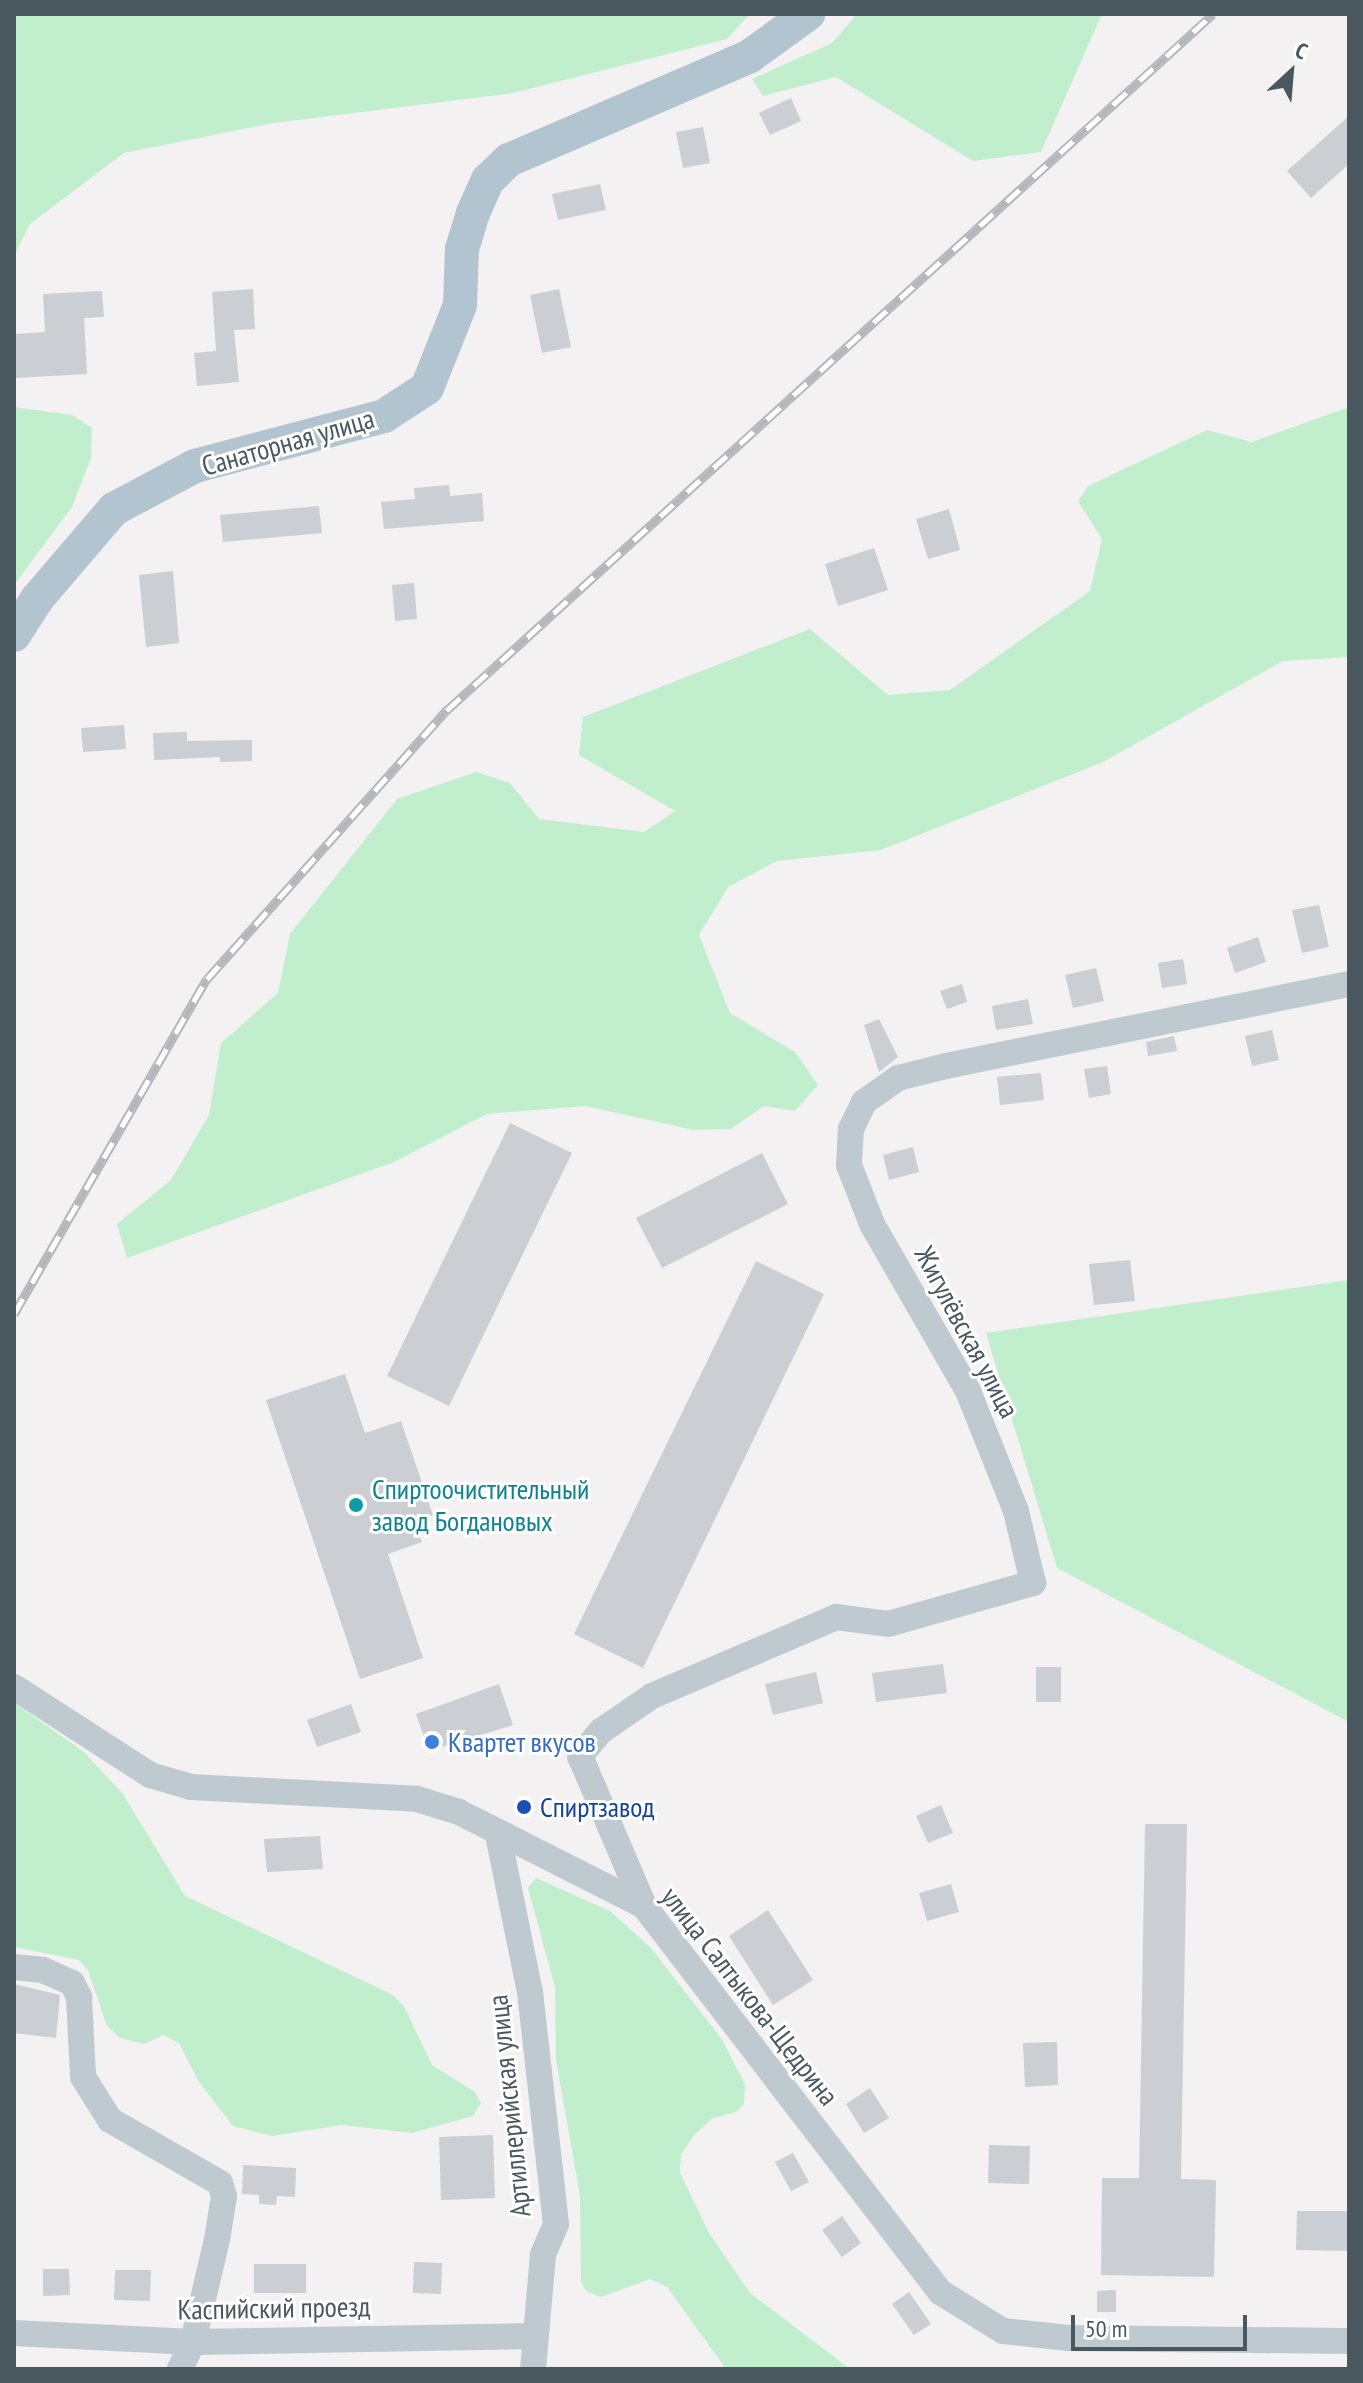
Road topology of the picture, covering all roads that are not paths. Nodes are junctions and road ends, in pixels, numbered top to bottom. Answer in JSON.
{"nodes":[{"id":1,"x":808,"y":14,"type":"edge"},
{"id":2,"x":14,"y":635,"type":"edge"},
{"id":3,"x":1349,"y":984,"type":"edge"},
{"id":4,"x":14,"y":1687,"type":"edge"},
{"id":5,"x":498,"y":1835,"type":"junction"},
{"id":6,"x":644,"y":1906,"type":"junction"},
{"id":7,"x":14,"y":1967,"type":"edge"},
{"id":8,"x":14,"y":2333,"type":"edge"},
{"id":9,"x":534,"y":2336,"type":"junction"},
{"id":10,"x":1349,"y":2341,"type":"edge"},
{"id":11,"x":193,"y":2342,"type":"junction"},
{"id":12,"x":180,"y":2369,"type":"edge"},
{"id":13,"x":533,"y":2369,"type":"edge"}],
"edges":[{"from":1,"to":2,"type":"main road","name":"Санаторная улица"},
{"from":3,"to":6,"type":"street","name":"Жигулёвская улица"},
{"from":4,"to":5,"type":"street","name":"улица Салтыкова-Щедрина"},
{"from":5,"to":6,"type":"street","name":"улица Салтыкова-Щедрина"},
{"from":5,"to":9,"type":"street","name":"Артиллерийская улица"},
{"from":6,"to":10,"type":"street","name":"улица Салтыкова-Щедрина"},
{"from":7,"to":11,"type":"street"},
{"from":8,"to":11,"type":"street","name":"Каспийский проезд"},
{"from":9,"to":11,"type":"street","name":"Каспийский проезд"},
{"from":9,"to":13,"type":"street","name":"Артиллерийская улица"},
{"from":11,"to":12,"type":"street"}]}
